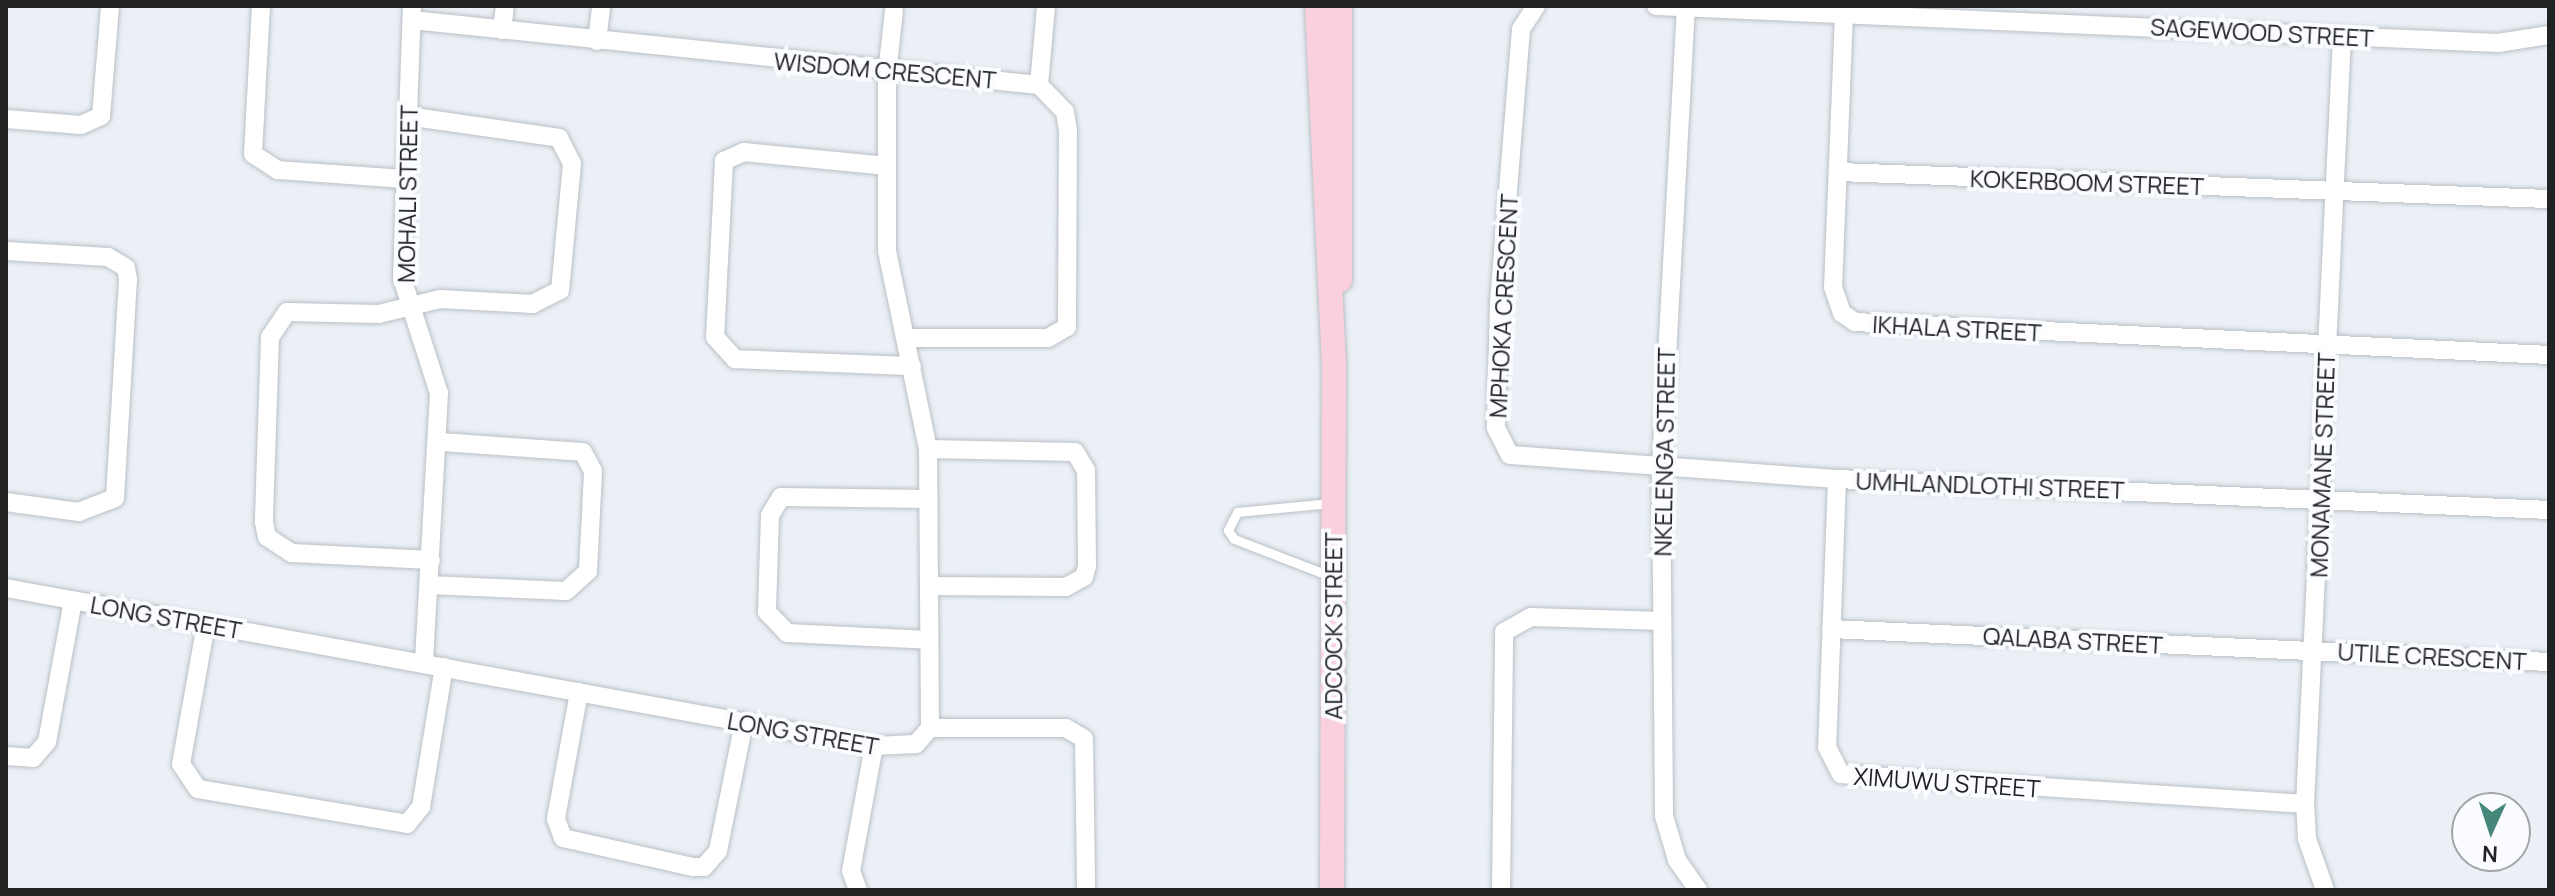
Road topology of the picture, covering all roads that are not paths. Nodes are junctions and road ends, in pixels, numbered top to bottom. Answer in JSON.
{"nodes":[{"id":1,"x":110,"y":6,"type":"edge"},
{"id":2,"x":261,"y":6,"type":"edge"},
{"id":3,"x":505,"y":6,"type":"edge"},
{"id":4,"x":601,"y":6,"type":"edge"},
{"id":5,"x":1046,"y":6,"type":"edge"},
{"id":6,"x":1317,"y":6,"type":"edge"},
{"id":7,"x":1340,"y":6,"type":"edge"},
{"id":8,"x":1536,"y":6,"type":"edge"},
{"id":9,"x":1656,"y":6,"type":"edge"},
{"id":10,"x":1686,"y":7,"type":"edge"},
{"id":11,"x":894,"y":11,"type":"dead end"},
{"id":12,"x":412,"y":13,"type":"edge"},
{"id":13,"x":1844,"y":14,"type":"junction"},
{"id":14,"x":502,"y":30,"type":"junction"},
{"id":15,"x":2549,"y":35,"type":"edge"},
{"id":16,"x":2342,"y":36,"type":"junction"},
{"id":17,"x":597,"y":41,"type":"junction"},
{"id":18,"x":887,"y":74,"type":"junction"},
{"id":19,"x":1039,"y":85,"type":"junction"},
{"id":20,"x":407,"y":116,"type":"junction"},
{"id":21,"x":6,"y":119,"type":"edge"},
{"id":22,"x":887,"y":166,"type":"junction"},
{"id":23,"x":1839,"y":172,"type":"junction"},
{"id":24,"x":403,"y":179,"type":"junction"},
{"id":25,"x":2335,"y":191,"type":"junction"},
{"id":26,"x":2549,"y":199,"type":"edge"},
{"id":27,"x":6,"y":251,"type":"edge"},
{"id":28,"x":408,"y":306,"type":"junction"},
{"id":29,"x":907,"y":338,"type":"junction"},
{"id":30,"x":2327,"y":346,"type":"junction"},
{"id":31,"x":2549,"y":355,"type":"edge"},
{"id":32,"x":1334,"y":362,"type":"junction"},
{"id":33,"x":912,"y":366,"type":"junction"},
{"id":34,"x":439,"y":442,"type":"junction"},
{"id":35,"x":928,"y":449,"type":"junction"},
{"id":36,"x":1661,"y":468,"type":"junction"},
{"id":37,"x":1837,"y":479,"type":"junction"},
{"id":38,"x":928,"y":499,"type":"junction"},
{"id":39,"x":2320,"y":499,"type":"junction"},
{"id":40,"x":6,"y":502,"type":"edge"},
{"id":41,"x":1333,"y":503,"type":"junction"},
{"id":42,"x":2549,"y":510,"type":"edge"},
{"id":43,"x":431,"y":560,"type":"junction"},
{"id":44,"x":1333,"y":577,"type":"junction"},
{"id":45,"x":429,"y":585,"type":"junction"},
{"id":46,"x":929,"y":586,"type":"junction"},
{"id":47,"x":6,"y":588,"type":"edge"},
{"id":48,"x":73,"y":600,"type":"junction"},
{"id":49,"x":1662,"y":621,"type":"junction"},
{"id":50,"x":206,"y":624,"type":"junction"},
{"id":51,"x":1831,"y":629,"type":"junction"},
{"id":52,"x":929,"y":640,"type":"junction"},
{"id":53,"x":2315,"y":651,"type":"junction"},
{"id":54,"x":2549,"y":662,"type":"edge"},
{"id":55,"x":424,"y":664,"type":"junction"},
{"id":56,"x":444,"y":667,"type":"junction"},
{"id":57,"x":579,"y":692,"type":"junction"},
{"id":58,"x":744,"y":722,"type":"junction"},
{"id":59,"x":930,"y":728,"type":"junction"},
{"id":60,"x":874,"y":746,"type":"junction"},
{"id":61,"x":6,"y":756,"type":"edge"},
{"id":62,"x":2305,"y":804,"type":"junction"},
{"id":63,"x":858,"y":890,"type":"edge"},
{"id":64,"x":1086,"y":890,"type":"edge"},
{"id":65,"x":1332,"y":890,"type":"edge"},
{"id":66,"x":1501,"y":890,"type":"edge"},
{"id":67,"x":1698,"y":890,"type":"edge"},
{"id":68,"x":2325,"y":890,"type":"edge"}],
"edges":[{"from":1,"to":21,"type":"street"},
{"from":2,"to":24,"type":"street"},
{"from":3,"to":14,"type":"street"},
{"from":4,"to":17,"type":"street"},
{"from":5,"to":19,"type":"street"},
{"from":6,"to":32,"type":"main road","name":"ADCOCK STREET"},
{"from":7,"to":32,"type":"main road","name":"ADCOCK STREET"},
{"from":8,"to":36,"type":"street","name":"MPHOKA CRESCENT"},
{"from":9,"to":10,"type":"street"},
{"from":10,"to":13,"type":"street","name":"SAGEWOOD STREET"},
{"from":10,"to":36,"type":"street","name":"NKELENGA STREET"},
{"from":11,"to":18,"type":"street"},
{"from":12,"to":14,"type":"street","name":"WISDOM CRESCENT"},
{"from":12,"to":20,"type":"street","name":"MOHALI STREET"},
{"from":13,"to":16,"type":"street","name":"SAGEWOOD STREET"},
{"from":13,"to":23,"type":"street","name":"IKHALA STREET"},
{"from":14,"to":17,"type":"street","name":"WISDOM CRESCENT"},
{"from":15,"to":16,"type":"street","name":"SAGEWOOD STREET"},
{"from":16,"to":25,"type":"street","name":"MONAMANE STREET"},
{"from":17,"to":18,"type":"street","name":"WISDOM CRESCENT"},
{"from":18,"to":19,"type":"street","name":"WISDOM CRESCENT"},
{"from":18,"to":22,"type":"street"},
{"from":19,"to":29,"type":"street"},
{"from":20,"to":24,"type":"street","name":"MOHALI STREET"},
{"from":20,"to":28,"type":"street"},
{"from":22,"to":29,"type":"street"},
{"from":22,"to":33,"type":"street"},
{"from":23,"to":25,"type":"street","name":"KOKERBOOM STREET"},
{"from":23,"to":30,"type":"street","name":"IKHALA STREET"},
{"from":24,"to":28,"type":"street","name":"MOHALI STREET"},
{"from":25,"to":26,"type":"street","name":"KOKERBOOM STREET"},
{"from":25,"to":30,"type":"street","name":"MONAMANE STREET"},
{"from":27,"to":40,"type":"street"},
{"from":28,"to":34,"type":"street","name":"MOHALI STREET"},
{"from":28,"to":43,"type":"street"},
{"from":29,"to":33,"type":"street"},
{"from":30,"to":31,"type":"street","name":"IKHALA STREET"},
{"from":30,"to":39,"type":"street","name":"MONAMANE STREET"},
{"from":32,"to":41,"type":"main road","name":"ADCOCK STREET"},
{"from":33,"to":35,"type":"street"},
{"from":34,"to":43,"type":"street","name":"MOHALI STREET"},
{"from":34,"to":45,"type":"street"},
{"from":35,"to":38,"type":"street"},
{"from":35,"to":46,"type":"street"},
{"from":36,"to":37,"type":"street","name":"UMHLANDLOTHI STREET"},
{"from":36,"to":49,"type":"street","name":"NKELENGA STREET"},
{"from":37,"to":39,"type":"street","name":"UMHLANDLOTHI STREET"},
{"from":37,"to":51,"type":"street","name":"XIMUWU STREET"},
{"from":38,"to":46,"type":"street"},
{"from":38,"to":52,"type":"street"},
{"from":39,"to":42,"type":"street"},
{"from":39,"to":53,"type":"street","name":"MONAMANE STREET"},
{"from":41,"to":44,"type":"main road","name":"ADCOCK STREET"},
{"from":41,"to":44,"type":"lane"},
{"from":43,"to":45,"type":"street","name":"MOHALI STREET"},
{"from":44,"to":65,"type":"main road","name":"ADCOCK STREET"},
{"from":45,"to":55,"type":"street","name":"MOHALI STREET"},
{"from":46,"to":52,"type":"street"},
{"from":47,"to":48,"type":"street","name":"LONG STREET"},
{"from":48,"to":50,"type":"street","name":"LONG STREET"},
{"from":48,"to":61,"type":"street"},
{"from":49,"to":66,"type":"street"},
{"from":49,"to":67,"type":"street","name":"NKELENGA STREET"},
{"from":50,"to":55,"type":"street","name":"LONG STREET"},
{"from":50,"to":56,"type":"street"},
{"from":51,"to":53,"type":"street","name":"QALABA STREET"},
{"from":51,"to":62,"type":"street","name":"XIMUWU STREET"},
{"from":52,"to":59,"type":"street"},
{"from":53,"to":54,"type":"street","name":"UTILE CRESCENT"},
{"from":53,"to":62,"type":"street","name":"MONAMANE STREET"},
{"from":55,"to":56,"type":"street","name":"LONG STREET"},
{"from":56,"to":57,"type":"street","name":"LONG STREET"},
{"from":57,"to":58,"type":"street","name":"LONG STREET"},
{"from":57,"to":58,"type":"street"},
{"from":58,"to":60,"type":"street","name":"LONG STREET"},
{"from":59,"to":60,"type":"street","name":"LONG STREET"},
{"from":59,"to":64,"type":"street"},
{"from":60,"to":63,"type":"street"},
{"from":62,"to":68,"type":"street","name":"MONAMANE STREET"}]}
